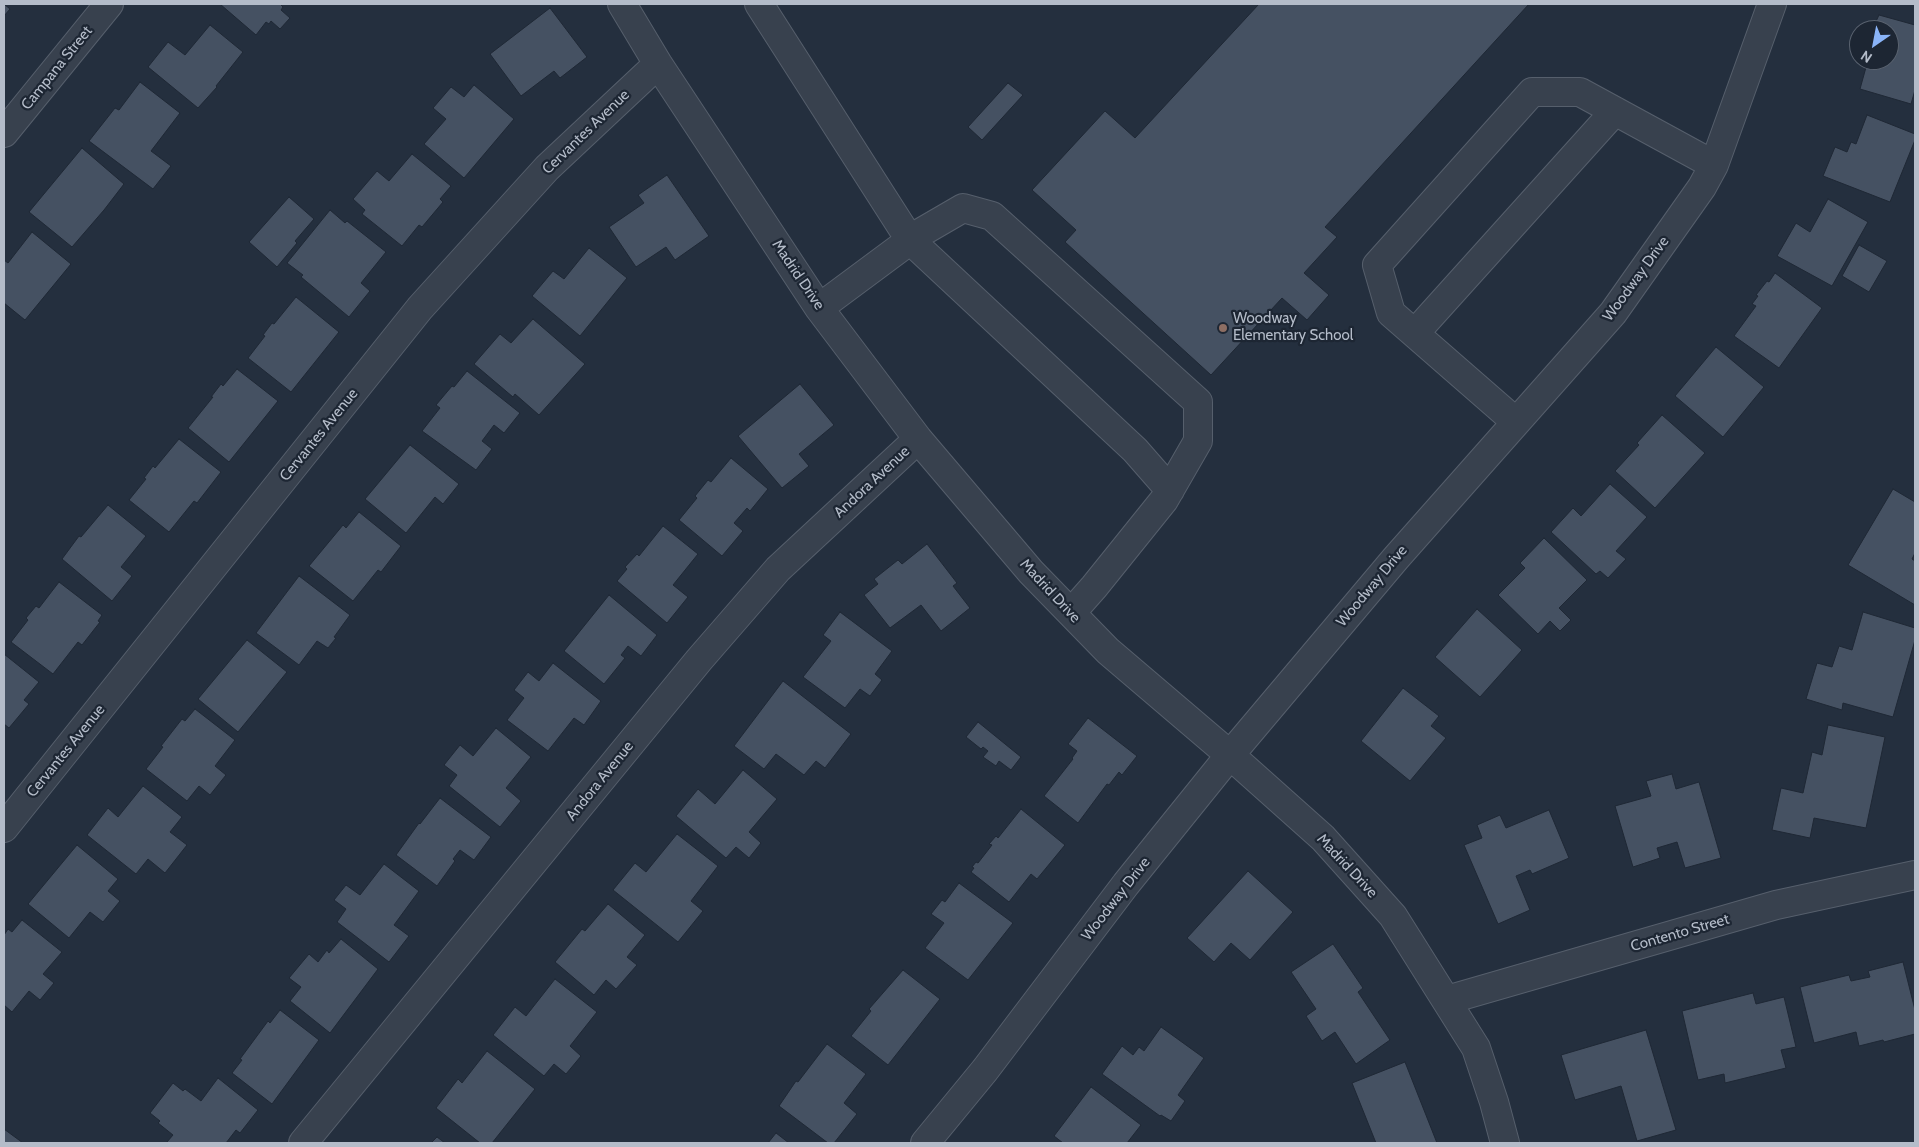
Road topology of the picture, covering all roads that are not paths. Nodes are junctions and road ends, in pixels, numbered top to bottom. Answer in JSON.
{"nodes":[{"id":1,"x":109,"y":4,"type":"edge"},
{"id":2,"x":622,"y":4,"type":"edge"},
{"id":3,"x":759,"y":4,"type":"edge"},
{"id":4,"x":1772,"y":4,"type":"edge"},
{"id":5,"x":658,"y":64,"type":"junction"},
{"id":6,"x":1615,"y":111,"type":"junction"},
{"id":7,"x":4,"y":133,"type":"edge"},
{"id":8,"x":1714,"y":165,"type":"junction"},
{"id":9,"x":910,"y":240,"type":"junction"},
{"id":10,"x":819,"y":308,"type":"junction"},
{"id":11,"x":1415,"y":334,"type":"junction"},
{"id":12,"x":1516,"y":422,"type":"junction"},
{"id":13,"x":918,"y":439,"type":"junction"},
{"id":14,"x":1170,"y":490,"type":"junction"},
{"id":15,"x":1071,"y":613,"type":"junction"},
{"id":16,"x":1230,"y":755,"type":"junction"},
{"id":17,"x":4,"y":828,"type":"edge"},
{"id":18,"x":1915,"y":875,"type":"edge"},
{"id":19,"x":1447,"y":1000,"type":"junction"},
{"id":20,"x":303,"y":1143,"type":"edge"},
{"id":21,"x":925,"y":1143,"type":"edge"},
{"id":22,"x":1505,"y":1143,"type":"edge"}],
"edges":[{"from":1,"to":7,"type":"street","name":"Campana Street"},
{"from":2,"to":5,"type":"street","name":"Madrid Drive"},
{"from":3,"to":9,"type":"street"},
{"from":4,"to":8,"type":"street","name":"Woodway Drive"},
{"from":5,"to":10,"type":"street","name":"Madrid Drive"},
{"from":5,"to":17,"type":"street","name":"Cervantes Avenue"},
{"from":6,"to":8,"type":"street"},
{"from":6,"to":11,"type":"street"},
{"from":6,"to":11,"type":"street"},
{"from":8,"to":12,"type":"street","name":"Woodway Drive"},
{"from":9,"to":10,"type":"street"},
{"from":9,"to":14,"type":"street"},
{"from":9,"to":14,"type":"street"},
{"from":10,"to":13,"type":"street","name":"Madrid Drive"},
{"from":11,"to":12,"type":"street"},
{"from":12,"to":16,"type":"street","name":"Woodway Drive"},
{"from":13,"to":15,"type":"street","name":"Madrid Drive"},
{"from":13,"to":20,"type":"street","name":"Andora Avenue"},
{"from":14,"to":15,"type":"street"},
{"from":15,"to":16,"type":"street","name":"Madrid Drive"},
{"from":16,"to":19,"type":"street","name":"Madrid Drive"},
{"from":16,"to":21,"type":"street","name":"Woodway Drive"},
{"from":18,"to":19,"type":"street","name":"Contento Street"},
{"from":19,"to":22,"type":"street","name":"Madrid Drive"}]}
